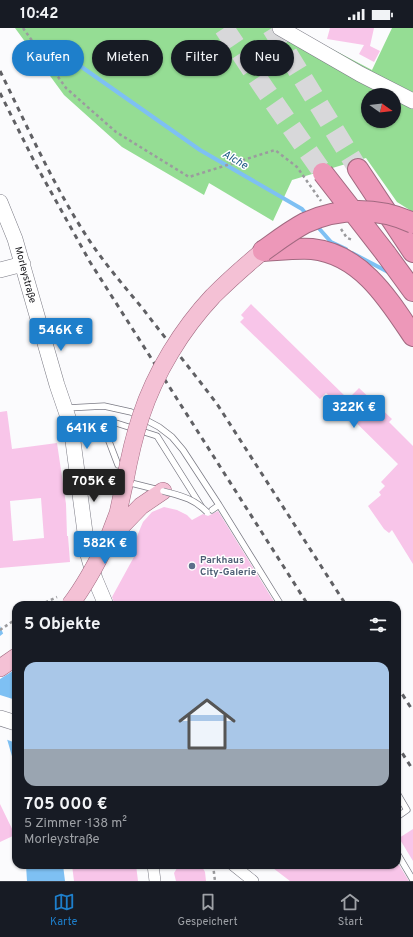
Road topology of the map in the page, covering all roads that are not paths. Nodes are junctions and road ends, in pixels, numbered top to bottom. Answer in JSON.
{"nodes":[{"id":1,"x":280,"y":28,"type":"edge"},
{"id":2,"x":413,"y":101,"type":"edge"},
{"id":3,"x":358,"y":169,"type":"tunnel mouth"},
{"id":4,"x":323,"y":173,"type":"tunnel mouth"},
{"id":5,"x":0,"y":202,"type":"edge"},
{"id":6,"x":413,"y":223,"type":"edge"},
{"id":7,"x":263,"y":251,"type":"junction"},
{"id":8,"x":413,"y":252,"type":"edge"},
{"id":9,"x":23,"y":264,"type":"junction"},
{"id":10,"x":0,"y":270,"type":"edge"},
{"id":11,"x":413,"y":291,"type":"edge"},
{"id":12,"x":413,"y":336,"type":"edge"},
{"id":13,"x":65,"y":408,"type":"junction"},
{"id":14,"x":102,"y":423,"type":"junction"},
{"id":15,"x":71,"y":426,"type":"junction"},
{"id":16,"x":118,"y":465,"type":"dead end"},
{"id":17,"x":125,"y":481,"type":"junction"},
{"id":18,"x":163,"y":491,"type":"junction"},
{"id":19,"x":219,"y":505,"type":"junction"},
{"id":20,"x":208,"y":512,"type":"junction"},
{"id":21,"x":108,"y":540,"type":"junction"},
{"id":22,"x":73,"y":601,"type":"edge"},
{"id":23,"x":103,"y":601,"type":"edge"},
{"id":24,"x":279,"y":601,"type":"edge"},
{"id":25,"x":12,"y":660,"type":"edge"},
{"id":26,"x":0,"y":668,"type":"edge"},
{"id":27,"x":0,"y":718,"type":"edge"},
{"id":28,"x":12,"y":722,"type":"edge"},
{"id":29,"x":401,"y":800,"type":"edge"},
{"id":30,"x":401,"y":814,"type":"edge"},
{"id":31,"x":401,"y":860,"type":"edge"},
{"id":32,"x":154,"y":869,"type":"edge"},
{"id":33,"x":238,"y":869,"type":"edge"},
{"id":34,"x":413,"y":880,"type":"edge"},
{"id":35,"x":155,"y":881,"type":"edge"},
{"id":36,"x":253,"y":881,"type":"edge"}],
"edges":[{"from":1,"to":2,"type":"street"},
{"from":3,"to":8,"type":"highway"},
{"from":4,"to":11,"type":"highway","bridge":true},
{"from":5,"to":9,"type":"street","name":"Morleystraße"},
{"from":6,"to":7,"type":"highway","bridge":true},
{"from":7,"to":12,"type":"highway"},
{"from":7,"to":17,"type":"main road","bridge":true},
{"from":9,"to":10,"type":"street"},
{"from":9,"to":13,"type":"street","name":"Morleystraße"},
{"from":13,"to":15,"type":"street","name":"Morleystraße"},
{"from":13,"to":19,"type":"lane"},
{"from":14,"to":15,"type":"lane"},
{"from":14,"to":16,"type":"lane"},
{"from":14,"to":20,"type":"lane"},
{"from":15,"to":23,"type":"street","name":"Morleystraße"},
{"from":17,"to":18,"type":"lane"},
{"from":17,"to":21,"type":"main road"},
{"from":18,"to":20,"type":"lane","bridge":true},
{"from":18,"to":21,"type":"main road"},
{"from":19,"to":20,"type":"lane"},
{"from":19,"to":24,"type":"lane"},
{"from":21,"to":22,"type":"main road","bridge":true},
{"from":25,"to":26,"type":"main road"},
{"from":27,"to":28,"type":"street"},
{"from":29,"to":30,"type":"lane"},
{"from":31,"to":34,"type":"lane"},
{"from":32,"to":35,"type":"street"},
{"from":33,"to":36,"type":"street"}]}
